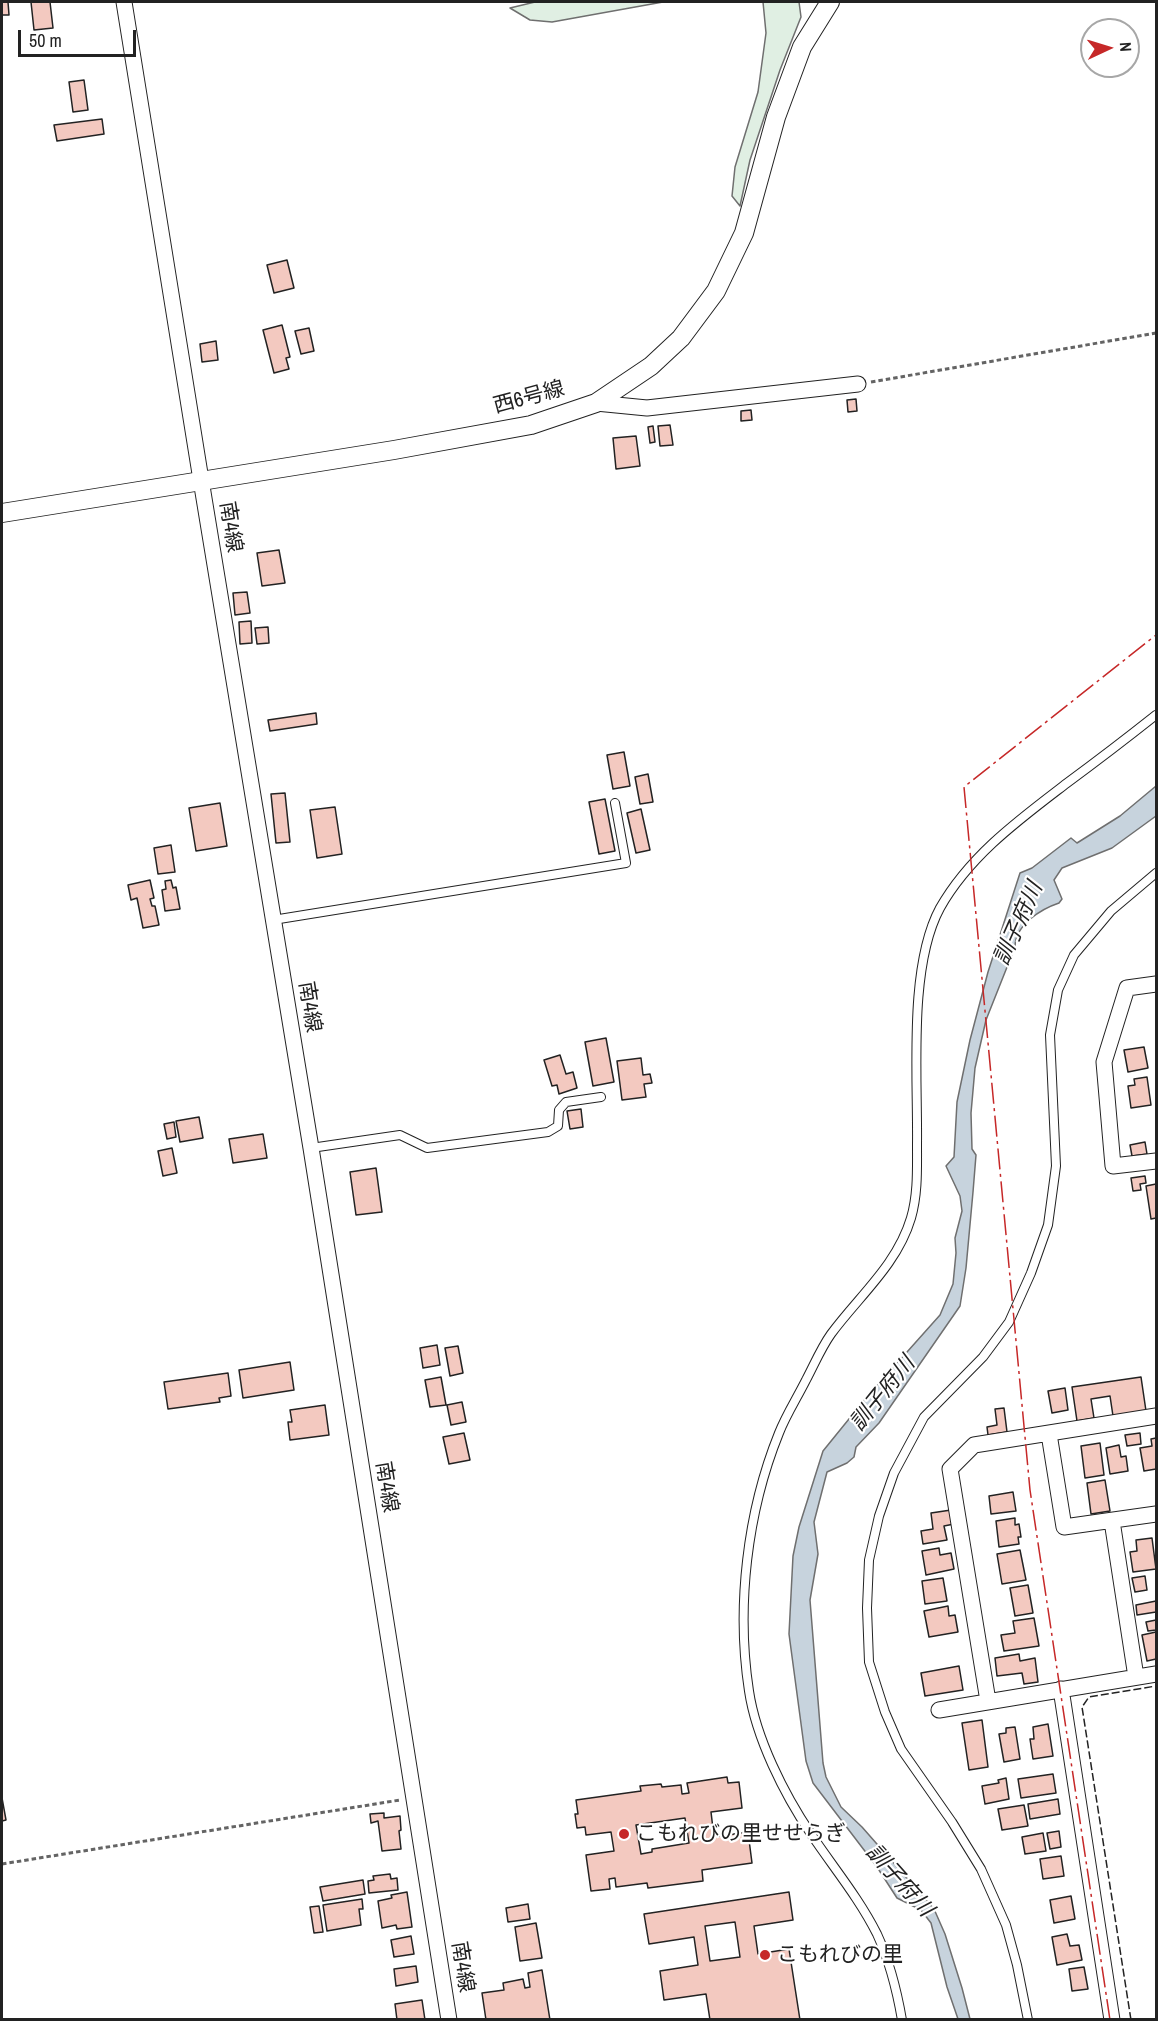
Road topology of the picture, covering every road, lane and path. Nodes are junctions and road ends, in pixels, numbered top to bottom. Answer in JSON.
{"nodes":[{"id":1,"x":124,"y":2,"type":"edge"},
{"id":2,"x":830,"y":2,"type":"edge"},
{"id":3,"x":1156,"y":333,"type":"edge"},
{"id":4,"x":858,"y":384,"type":"joint"},
{"id":5,"x":596,"y":403,"type":"junction"},
{"id":6,"x":201,"y":480,"type":"junction"},
{"id":7,"x":2,"y":513,"type":"edge"},
{"id":8,"x":1156,"y":715,"type":"edge"},
{"id":9,"x":615,"y":803,"type":"dead end"},
{"id":10,"x":1156,"y":873,"type":"edge"},
{"id":11,"x":273,"y":920,"type":"junction"},
{"id":12,"x":1156,"y":984,"type":"edge"},
{"id":13,"x":601,"y":1096,"type":"dead end"},
{"id":14,"x":311,"y":1148,"type":"junction"},
{"id":15,"x":1156,"y":1161,"type":"edge"},
{"id":16,"x":1156,"y":1416,"type":"edge"},
{"id":17,"x":1049,"y":1434,"type":"junction"},
{"id":18,"x":1156,"y":1514,"type":"edge"},
{"id":19,"x":1112,"y":1521,"type":"junction"},
{"id":20,"x":1156,"y":1674,"type":"edge"},
{"id":21,"x":1136,"y":1677,"type":"junction"},
{"id":22,"x":1060,"y":1689,"type":"junction"},
{"id":23,"x":988,"y":1701,"type":"junction"},
{"id":24,"x":939,"y":1710,"type":"dead end"},
{"id":25,"x":414,"y":1797,"type":"junction"},
{"id":26,"x":2,"y":1864,"type":"edge"},
{"id":27,"x":449,"y":2019,"type":"edge"},
{"id":28,"x":902,"y":2019,"type":"edge"},
{"id":29,"x":1028,"y":2019,"type":"edge"},
{"id":30,"x":1112,"y":2019,"type":"edge"}],
"edges":[{"from":1,"to":6,"type":"street","name":"南4線"},
{"from":2,"to":5,"type":"street","name":"西6号線"},
{"from":3,"to":4,"type":"path"},
{"from":4,"to":5,"type":"street"},
{"from":5,"to":6,"type":"street","name":"西6号線"},
{"from":6,"to":7,"type":"street","name":"西6号線"},
{"from":6,"to":11,"type":"street","name":"南4線"},
{"from":8,"to":28,"type":"lane"},
{"from":9,"to":11,"type":"lane"},
{"from":10,"to":29,"type":"lane"},
{"from":11,"to":14,"type":"street","name":"南4線"},
{"from":12,"to":15,"type":"street"},
{"from":13,"to":14,"type":"lane"},
{"from":14,"to":25,"type":"street","name":"南4線"},
{"from":16,"to":17,"type":"street"},
{"from":17,"to":19,"type":"street"},
{"from":17,"to":23,"type":"street"},
{"from":18,"to":19,"type":"street"},
{"from":19,"to":21,"type":"street"},
{"from":20,"to":21,"type":"street"},
{"from":21,"to":22,"type":"street"},
{"from":22,"to":23,"type":"street"},
{"from":22,"to":30,"type":"street"},
{"from":23,"to":24,"type":"street"},
{"from":25,"to":26,"type":"path"},
{"from":25,"to":27,"type":"street","name":"南4線"}]}
